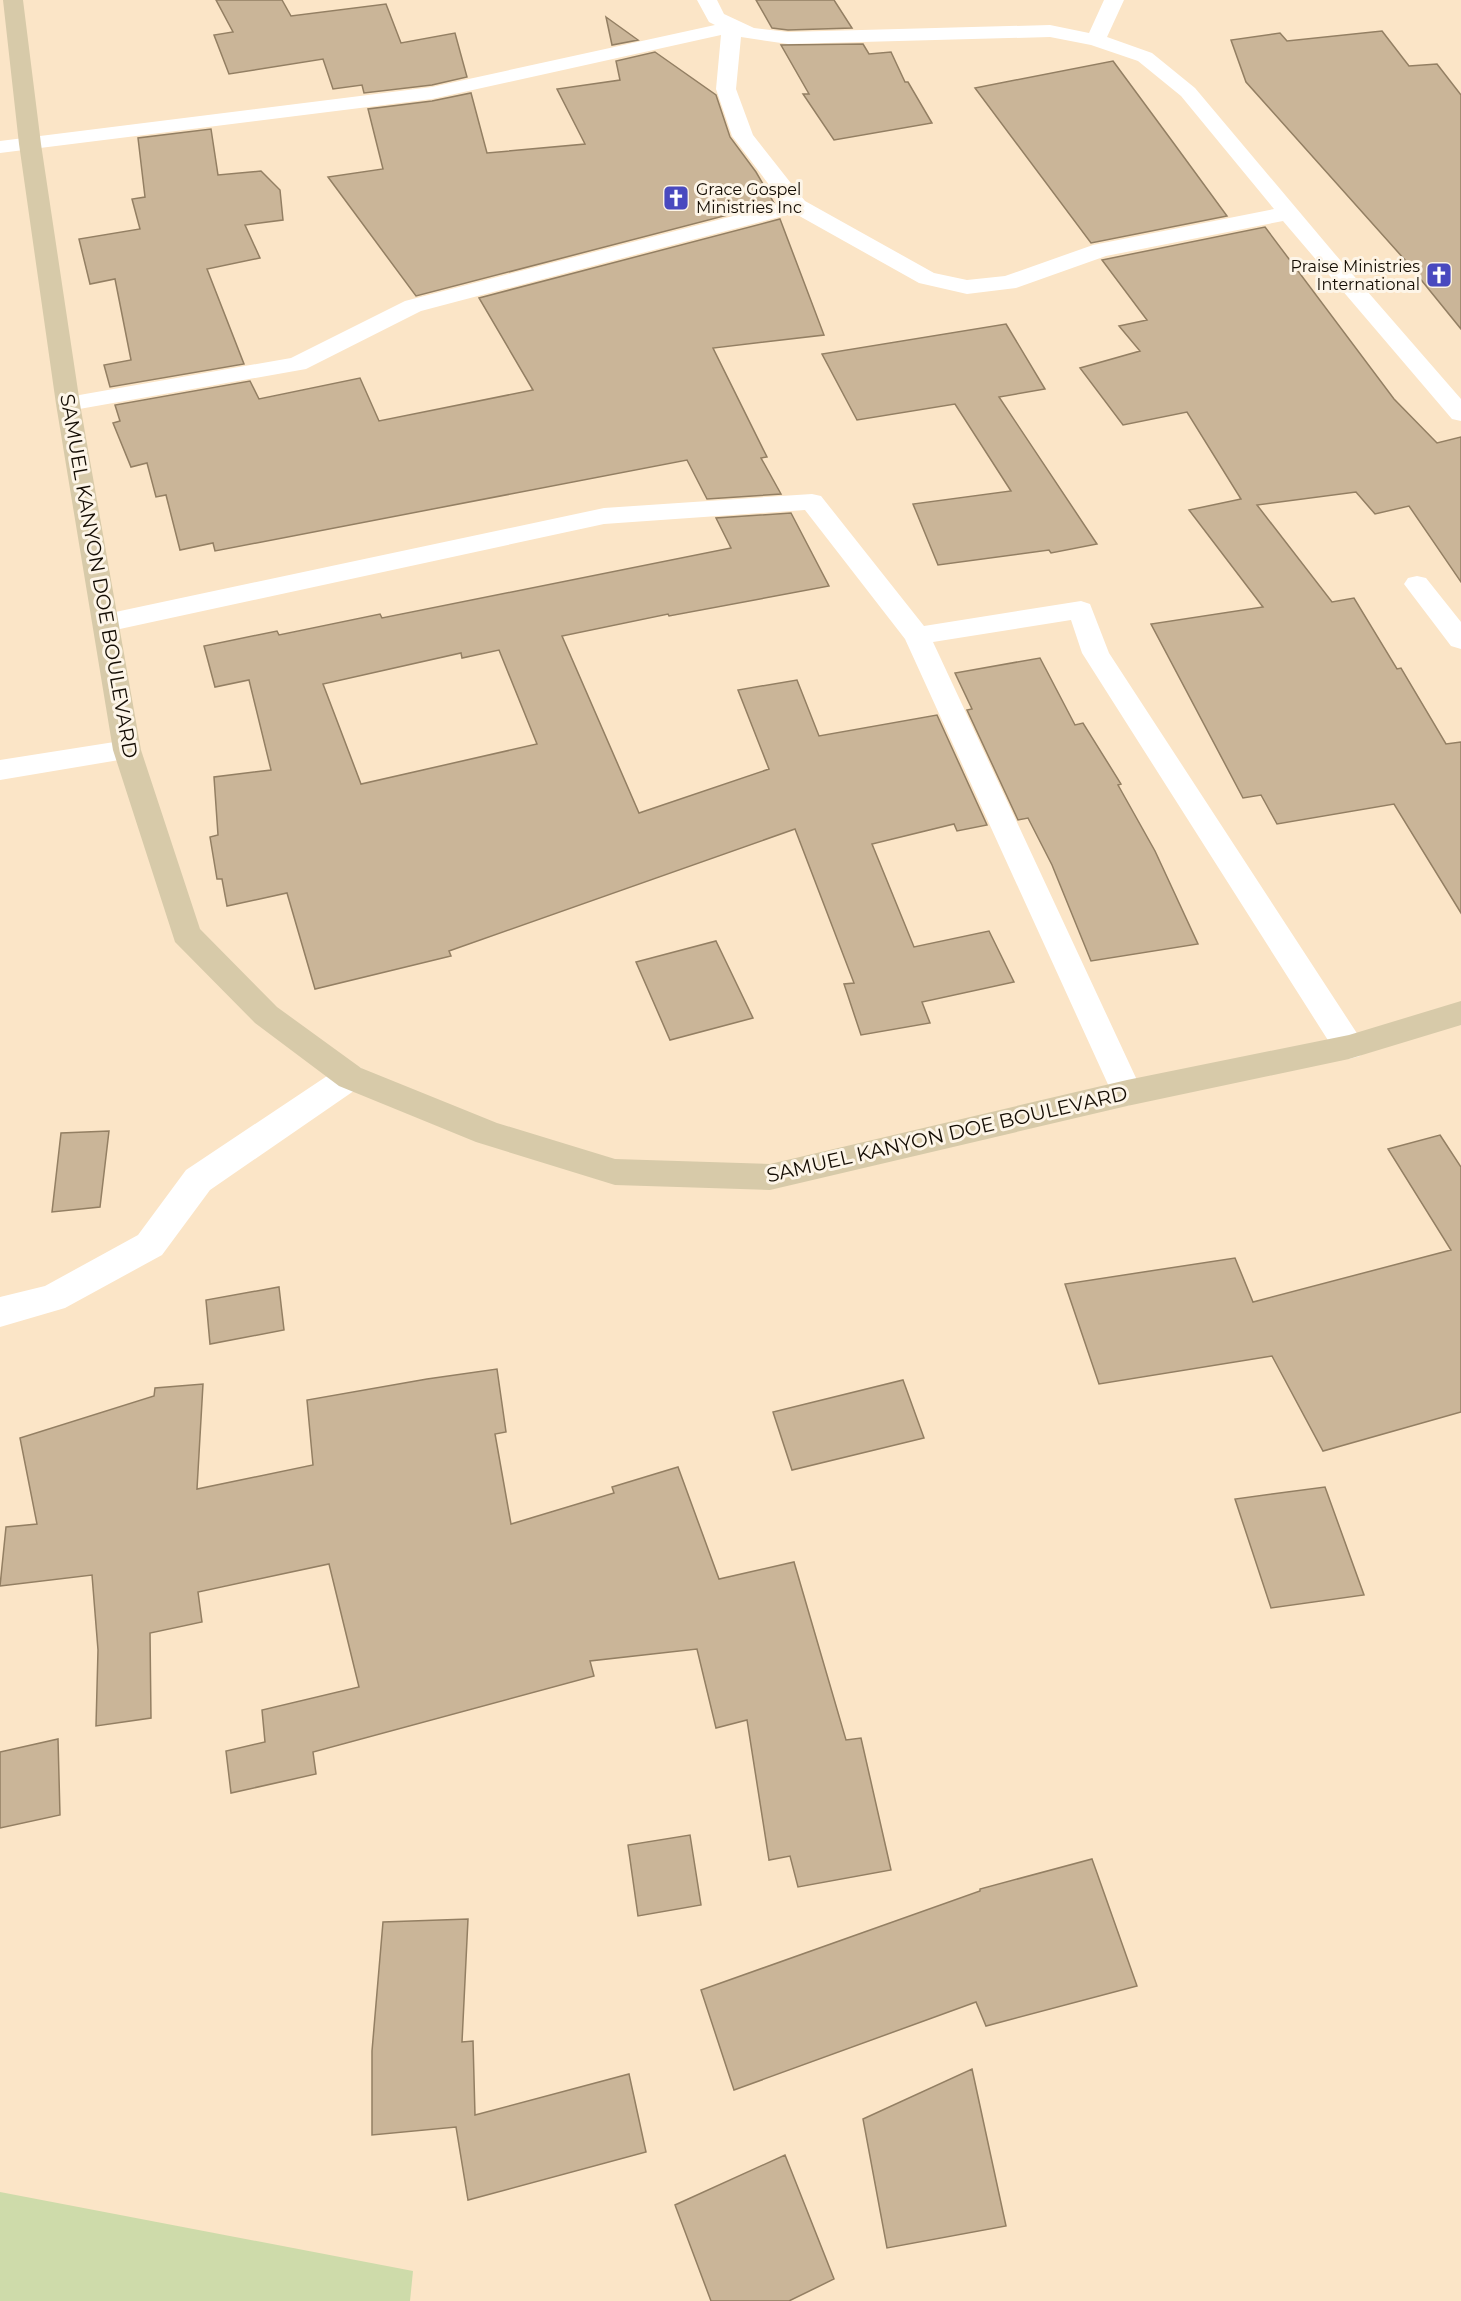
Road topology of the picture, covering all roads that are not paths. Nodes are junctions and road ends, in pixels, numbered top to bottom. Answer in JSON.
{"nodes":[{"id":1,"x":13,"y":0,"type":"edge"},
{"id":2,"x":707,"y":0,"type":"edge"},
{"id":3,"x":1114,"y":0,"type":"edge"},
{"id":4,"x":732,"y":27,"type":"junction"},
{"id":5,"x":1096,"y":40,"type":"junction"},
{"id":6,"x":30,"y":144,"type":"junction"},
{"id":7,"x":0,"y":147,"type":"edge"},
{"id":8,"x":798,"y":206,"type":"junction"},
{"id":9,"x":1288,"y":213,"type":"junction"},
{"id":10,"x":68,"y":404,"type":"junction"},
{"id":11,"x":1461,"y":414,"type":"edge"},
{"id":12,"x":1417,"y":584,"type":"dead end"},
{"id":13,"x":105,"y":623,"type":"junction"},
{"id":14,"x":917,"y":636,"type":"junction"},
{"id":15,"x":1461,"y":640,"type":"edge"},
{"id":16,"x":127,"y":750,"type":"junction"},
{"id":17,"x":0,"y":770,"type":"edge"},
{"id":18,"x":1461,"y":1013,"type":"edge"},
{"id":19,"x":1349,"y":1047,"type":"junction"},
{"id":20,"x":350,"y":1077,"type":"junction"},
{"id":21,"x":1127,"y":1093,"type":"junction"},
{"id":22,"x":0,"y":1312,"type":"edge"}],
"edges":[{"from":1,"to":6,"type":"street","name":"SAMUEL KANYON DOE BOULEVARD"},
{"from":2,"to":4,"type":"street"},
{"from":3,"to":5,"type":"street"},
{"from":4,"to":5,"type":"street"},
{"from":4,"to":6,"type":"street"},
{"from":4,"to":8,"type":"street"},
{"from":5,"to":9,"type":"street"},
{"from":6,"to":7,"type":"street"},
{"from":6,"to":10,"type":"street","name":"SAMUEL KANYON DOE BOULEVARD"},
{"from":8,"to":9,"type":"street"},
{"from":8,"to":10,"type":"street"},
{"from":9,"to":11,"type":"street"},
{"from":10,"to":13,"type":"street","name":"SAMUEL KANYON DOE BOULEVARD"},
{"from":12,"to":15,"type":"street"},
{"from":13,"to":14,"type":"street"},
{"from":13,"to":16,"type":"street","name":"SAMUEL KANYON DOE BOULEVARD"},
{"from":14,"to":19,"type":"street"},
{"from":14,"to":21,"type":"street"},
{"from":16,"to":17,"type":"street"},
{"from":16,"to":20,"type":"street","name":"SAMUEL KANYON DOE BOULEVARD"},
{"from":18,"to":19,"type":"street","name":"SAMUEL KANYON DOE BOULEVARD"},
{"from":19,"to":21,"type":"street","name":"SAMUEL KANYON DOE BOULEVARD"},
{"from":20,"to":21,"type":"street","name":"SAMUEL KANYON DOE BOULEVARD"},
{"from":20,"to":22,"type":"street"}]}
